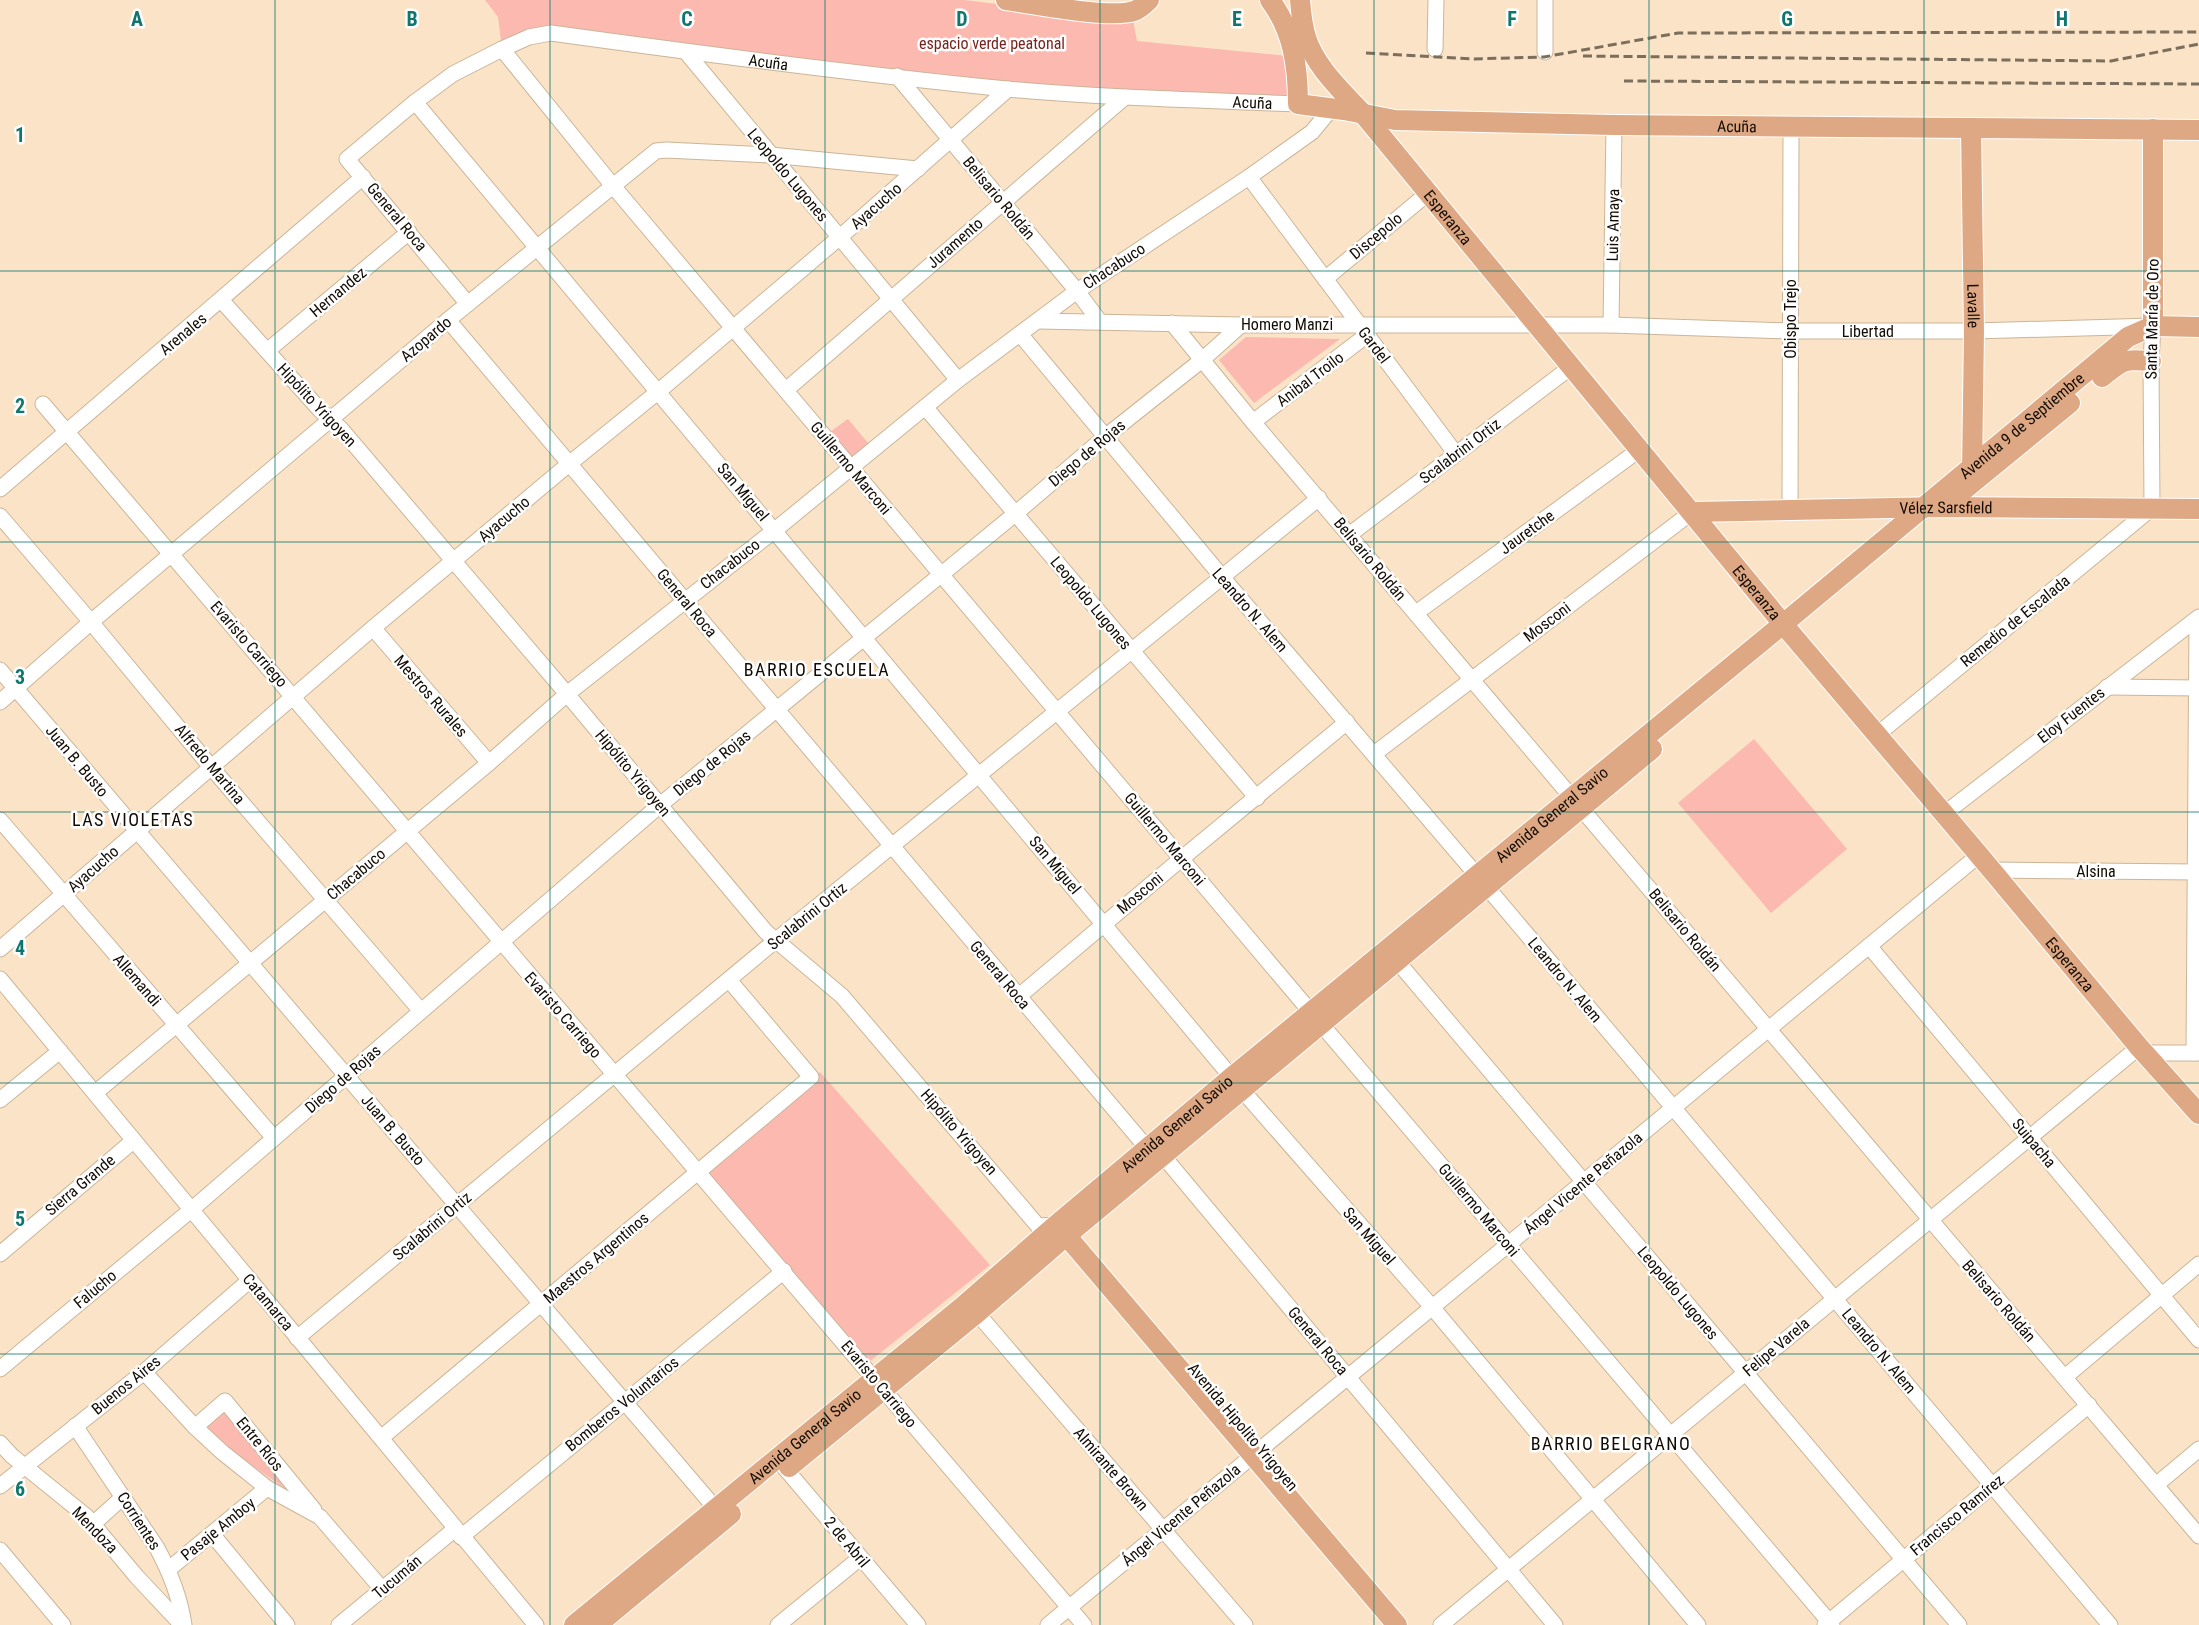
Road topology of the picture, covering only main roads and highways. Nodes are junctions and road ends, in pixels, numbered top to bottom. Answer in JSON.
{"nodes":[{"id":1,"x":1006,"y":0,"type":"edge"},
{"id":2,"x":1131,"y":0,"type":"edge"},
{"id":3,"x":1149,"y":0,"type":"edge"},
{"id":4,"x":1270,"y":0,"type":"edge"},
{"id":5,"x":1300,"y":0,"type":"edge"},
{"id":6,"x":1101,"y":12,"type":"junction"},
{"id":7,"x":1335,"y":82,"type":"junction"},
{"id":8,"x":1298,"y":98,"type":"junction"},
{"id":9,"x":1330,"y":109,"type":"junction"},
{"id":10,"x":1364,"y":114,"type":"junction"},
{"id":11,"x":1467,"y":121,"type":"junction"},
{"id":12,"x":1971,"y":128,"type":"junction"},
{"id":13,"x":2153,"y":129,"type":"junction"},
{"id":14,"x":2199,"y":130,"type":"edge"},
{"id":15,"x":2153,"y":326,"type":"junction"},
{"id":16,"x":2199,"y":327,"type":"edge"},
{"id":17,"x":2151,"y":361,"type":"road end"},
{"id":18,"x":1972,"y":475,"type":"junction"},
{"id":19,"x":1942,"y":507,"type":"junction"},
{"id":20,"x":1921,"y":508,"type":"junction"},
{"id":21,"x":2199,"y":509,"type":"edge"},
{"id":22,"x":1692,"y":512,"type":"junction"},
{"id":23,"x":1787,"y":629,"type":"junction"},
{"id":24,"x":1482,"y":881,"type":"junction"},
{"id":25,"x":1316,"y":1018,"type":"junction"},
{"id":26,"x":2199,"y":1114,"type":"edge"},
{"id":27,"x":1066,"y":1230,"type":"junction"},
{"id":28,"x":879,"y":1383,"type":"junction"},
{"id":29,"x":1257,"y":1452,"type":"junction"},
{"id":30,"x":781,"y":1464,"type":"junction"},
{"id":31,"x":574,"y":1625,"type":"edge"},
{"id":32,"x":597,"y":1625,"type":"edge"},
{"id":33,"x":1397,"y":1625,"type":"edge"},
{"id":34,"x":1410,"y":1625,"type":"edge"}],
"edges":[{"from":1,"to":6,"type":"main road"},
{"from":2,"to":6,"type":"main road"},
{"from":3,"to":6,"type":"main road"},
{"from":4,"to":8,"type":"main road"},
{"from":5,"to":7,"type":"main road","name":"Esperanza"},
{"from":7,"to":8,"type":"main road"},
{"from":7,"to":9,"type":"main road"},
{"from":7,"to":10,"type":"main road","name":"Esperanza"},
{"from":7,"to":11,"type":"main road"},
{"from":8,"to":9,"type":"main road","name":"Acuña"},
{"from":9,"to":10,"type":"main road","name":"Acuña"},
{"from":10,"to":11,"type":"main road","name":"Acuña"},
{"from":10,"to":22,"type":"main road","name":"Esperanza"},
{"from":11,"to":12,"type":"main road","name":"Acuña"},
{"from":12,"to":13,"type":"main road","name":"Acuña"},
{"from":12,"to":18,"type":"main road","name":"Lavalle"},
{"from":13,"to":14,"type":"main road","name":"Acuña"},
{"from":13,"to":15,"type":"main road","name":"Santa María de Oro"},
{"from":15,"to":16,"type":"main road","name":"Libertad"},
{"from":15,"to":18,"type":"main road","name":"Avenida 9 de Septiembre"},
{"from":17,"to":18,"type":"main road","name":"Avenida 9 de Septiembre"},
{"from":18,"to":19,"type":"main road","name":"Avenida 9 de Septiembre"},
{"from":18,"to":20,"type":"main road","name":"Avenida 9 de Septiembre"},
{"from":19,"to":20,"type":"main road","name":"Vélez Sarsfield"},
{"from":19,"to":21,"type":"main road","name":"Vélez Sarsfield"},
{"from":19,"to":23,"type":"main road","name":"Avenida 9 de Septiembre"},
{"from":20,"to":22,"type":"main road","name":"Vélez Sarsfield"},
{"from":20,"to":23,"type":"main road","name":"Avenida 9 de Septiembre"},
{"from":22,"to":23,"type":"main road","name":"Esperanza"},
{"from":23,"to":24,"type":"main road","name":"Avenida General Savio"},
{"from":23,"to":26,"type":"main road","name":"Esperanza"},
{"from":24,"to":25,"type":"main road","name":"Avenida General Savio"},
{"from":24,"to":25,"type":"main road","name":"Avenida General Savio"},
{"from":25,"to":27,"type":"main road","name":"Avenida General Savio"},
{"from":27,"to":28,"type":"main road","name":"Avenida General Savio"},
{"from":27,"to":28,"type":"main road","name":"Avenida General Savio"},
{"from":27,"to":29,"type":"main road","name":"Avenida Hipolito Yrigoyen"},
{"from":28,"to":30,"type":"main road","name":"Avenida General Savio"},
{"from":29,"to":33,"type":"main road","name":"Avenida Hipolito Yrigoyen"},
{"from":29,"to":34,"type":"main road","name":"Avenida Hipolito Yrigoyen"},
{"from":30,"to":31,"type":"main road","name":"Avenida General Savio"},
{"from":30,"to":32,"type":"main road","name":"Avenida General Savio"}]}
